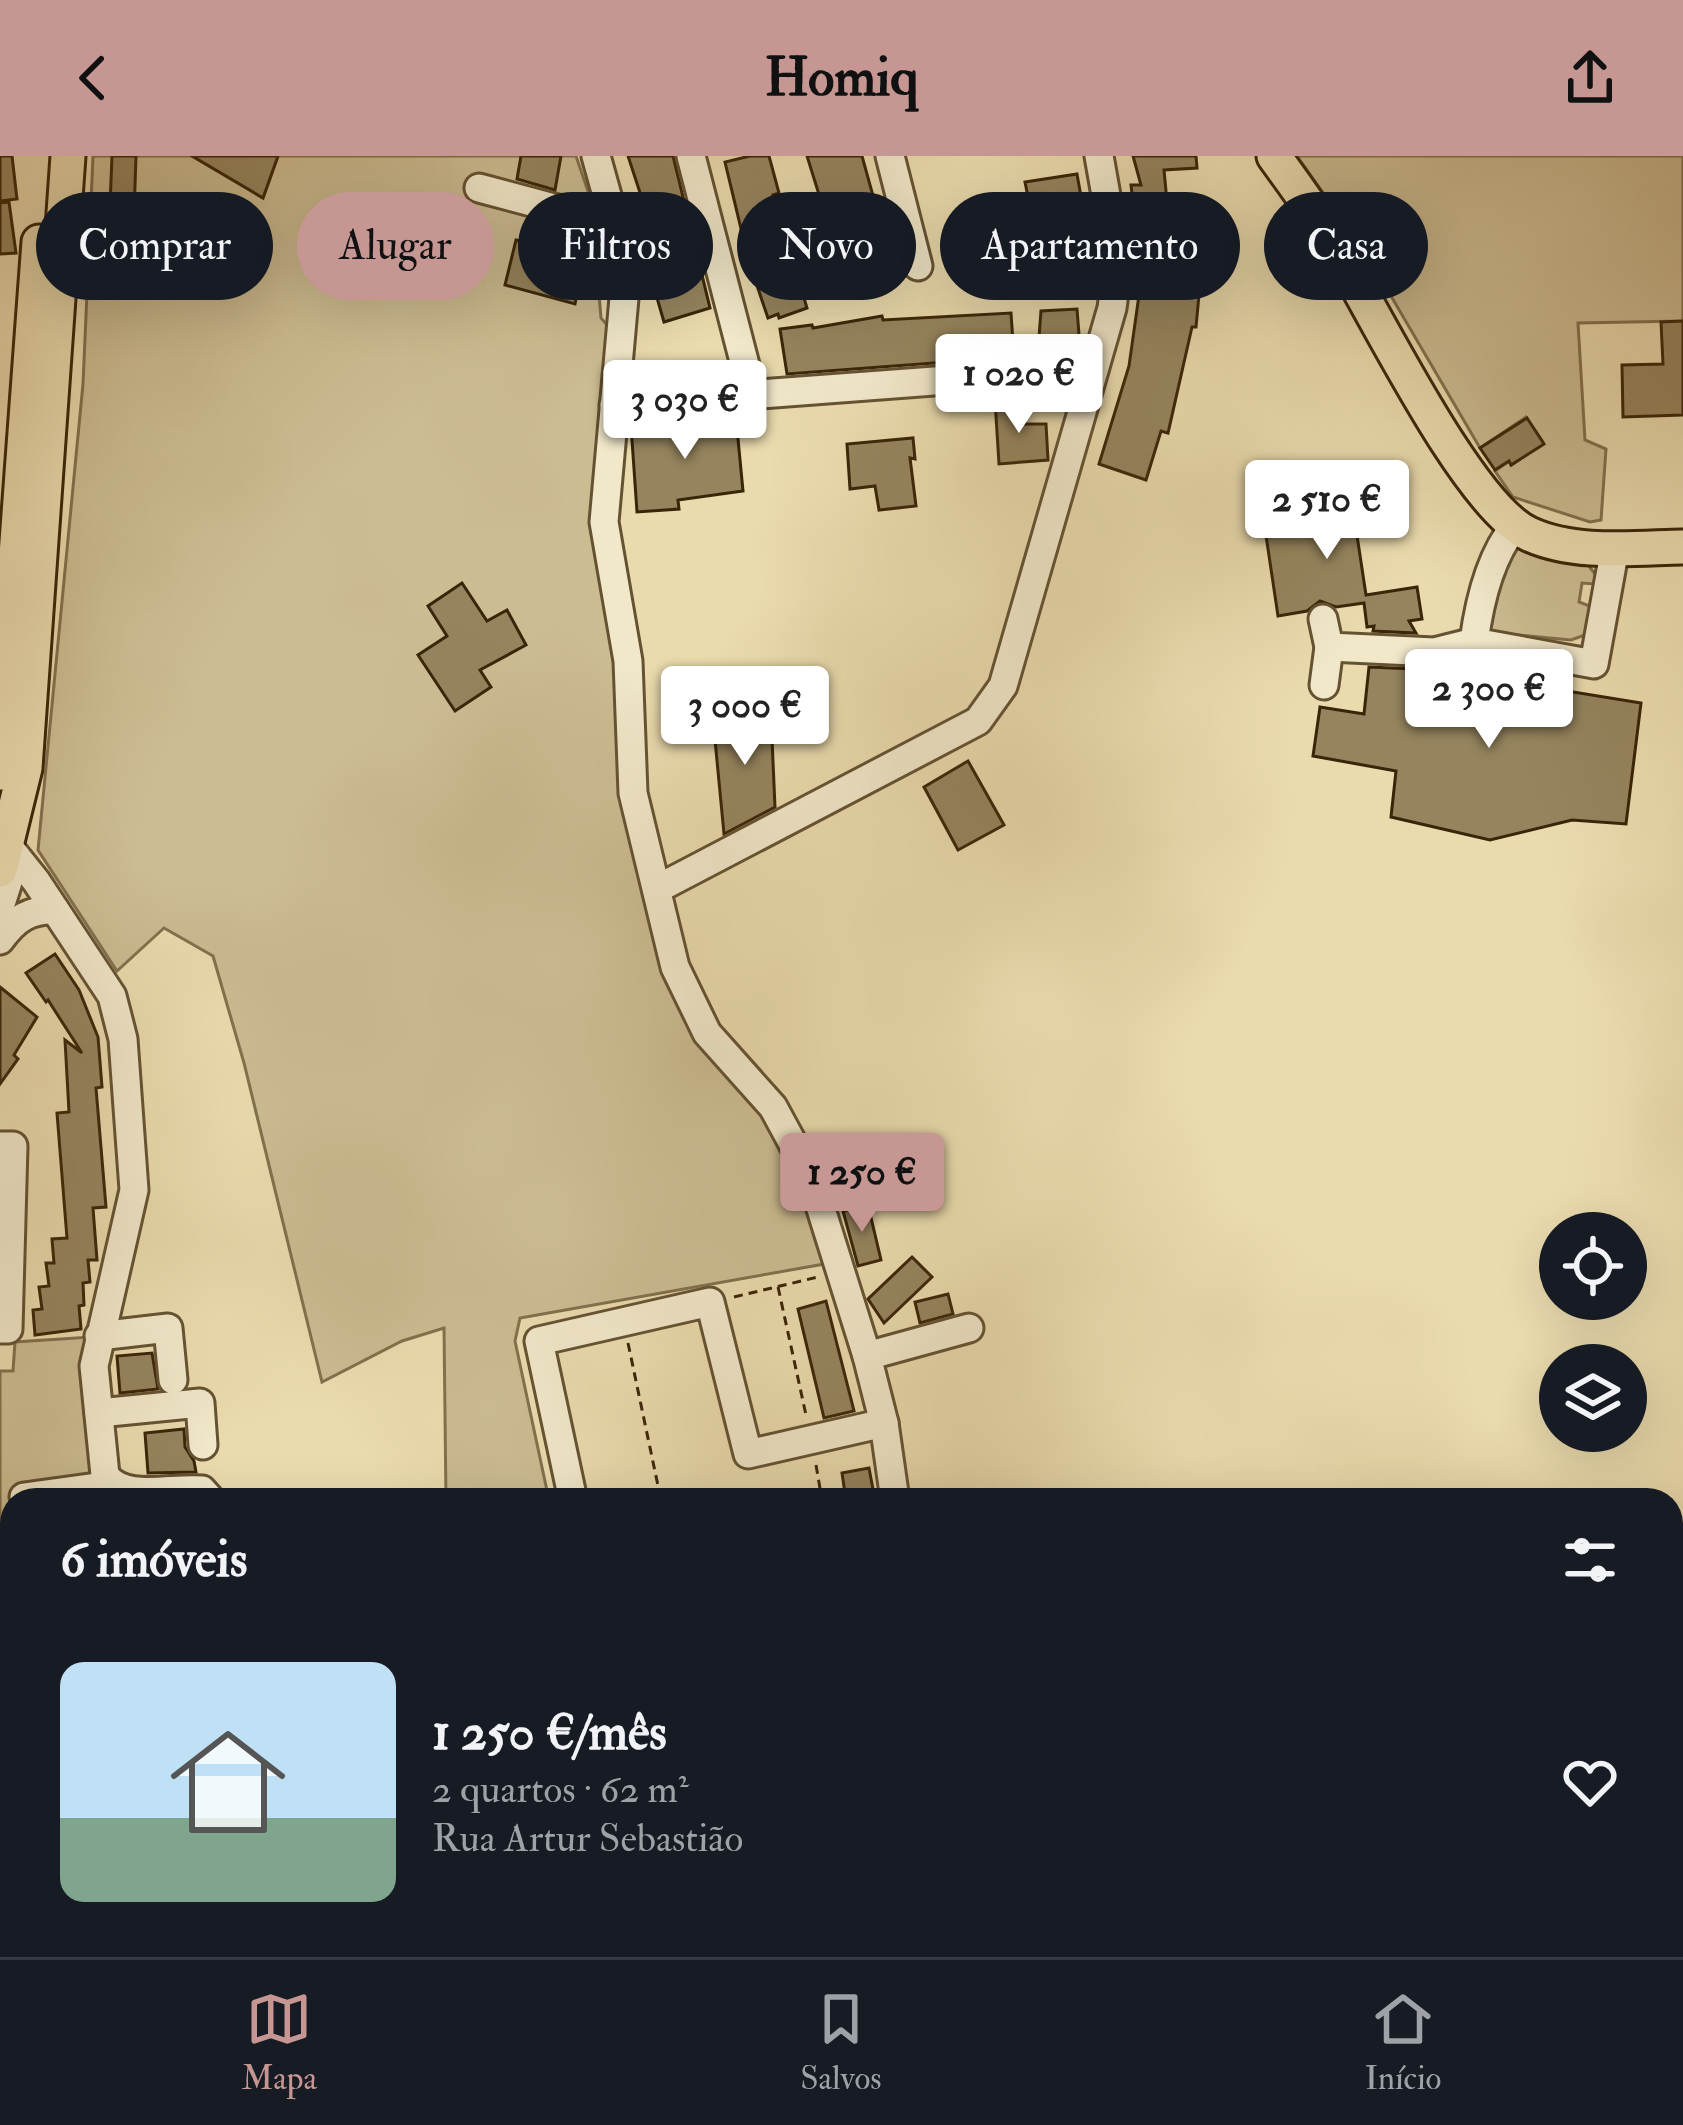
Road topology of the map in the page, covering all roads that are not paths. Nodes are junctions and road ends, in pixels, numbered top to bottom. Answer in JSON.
{"nodes":[{"id":1,"x":45,"y":156,"type":"edge"},
{"id":2,"x":68,"y":156,"type":"edge"},
{"id":3,"x":596,"y":156,"type":"edge"},
{"id":4,"x":691,"y":156,"type":"edge"},
{"id":5,"x":890,"y":156,"type":"edge"},
{"id":6,"x":1100,"y":156,"type":"edge"},
{"id":7,"x":1274,"y":156,"type":"edge"},
{"id":8,"x":479,"y":188,"type":"dead end"},
{"id":9,"x":606,"y":192,"type":"edge"},
{"id":10,"x":518,"y":198,"type":"edge"},
{"id":11,"x":919,"y":266,"type":"dead end"},
{"id":12,"x":624,"y":300,"type":"edge"},
{"id":13,"x":1094,"y":369,"type":"junction"},
{"id":14,"x":753,"y":396,"type":"junction"},
{"id":15,"x":614,"y":405,"type":"junction"},
{"id":16,"x":1515,"y":526,"type":"junction"},
{"id":17,"x":1683,"y":547,"type":"edge"},
{"id":18,"x":1615,"y":548,"type":"junction"},
{"id":19,"x":1474,"y":642,"type":"junction"},
{"id":20,"x":1324,"y":685,"type":"dead end"},
{"id":21,"x":0,"y":773,"type":"edge"},
{"id":22,"x":4,"y":858,"type":"edge"},
{"id":23,"x":656,"y":889,"type":"junction"},
{"id":24,"x":0,"y":907,"type":"edge"},
{"id":25,"x":55,"y":910,"type":"junction"},
{"id":26,"x":0,"y":940,"type":"edge"},
{"id":27,"x":0,"y":1146,"type":"edge"},
{"id":28,"x":969,"y":1328,"type":"dead end"},
{"id":29,"x":0,"y":1329,"type":"edge"},
{"id":30,"x":98,"y":1336,"type":"junction"},
{"id":31,"x":867,"y":1356,"type":"junction"},
{"id":32,"x":173,"y":1380,"type":"dead end"},
{"id":33,"x":99,"y":1413,"type":"junction"},
{"id":34,"x":884,"y":1423,"type":"junction"},
{"id":35,"x":202,"y":1445,"type":"dead end"},
{"id":36,"x":112,"y":1484,"type":"junction"},
{"id":37,"x":85,"y":1488,"type":"edge"},
{"id":38,"x":119,"y":1488,"type":"edge"},
{"id":39,"x":570,"y":1488,"type":"edge"},
{"id":40,"x":893,"y":1488,"type":"edge"}],
"edges":[{"from":1,"to":21,"type":"main road"},
{"from":2,"to":22,"type":"main road"},
{"from":3,"to":9,"type":"street"},
{"from":4,"to":14,"type":"street"},
{"from":5,"to":11,"type":"street"},
{"from":6,"to":13,"type":"street"},
{"from":7,"to":16,"type":"main road"},
{"from":8,"to":10,"type":"street"},
{"from":12,"to":15,"type":"street"},
{"from":13,"to":14,"type":"street"},
{"from":13,"to":23,"type":"street"},
{"from":14,"to":15,"type":"street"},
{"from":15,"to":23,"type":"street"},
{"from":16,"to":18,"type":"main road"},
{"from":16,"to":19,"type":"street"},
{"from":17,"to":18,"type":"main road"},
{"from":18,"to":19,"type":"street"},
{"from":19,"to":20,"type":"street"},
{"from":22,"to":24,"type":"street"},
{"from":22,"to":25,"type":"street"},
{"from":23,"to":31,"type":"street"},
{"from":25,"to":26,"type":"street"},
{"from":25,"to":30,"type":"street"},
{"from":27,"to":29,"type":"street"},
{"from":28,"to":31,"type":"street"},
{"from":30,"to":32,"type":"street"},
{"from":30,"to":33,"type":"street"},
{"from":31,"to":34,"type":"street"},
{"from":33,"to":35,"type":"street"},
{"from":33,"to":36,"type":"street"},
{"from":34,"to":39,"type":"street"},
{"from":34,"to":40,"type":"street"},
{"from":36,"to":37,"type":"street"},
{"from":36,"to":38,"type":"street"}]}
